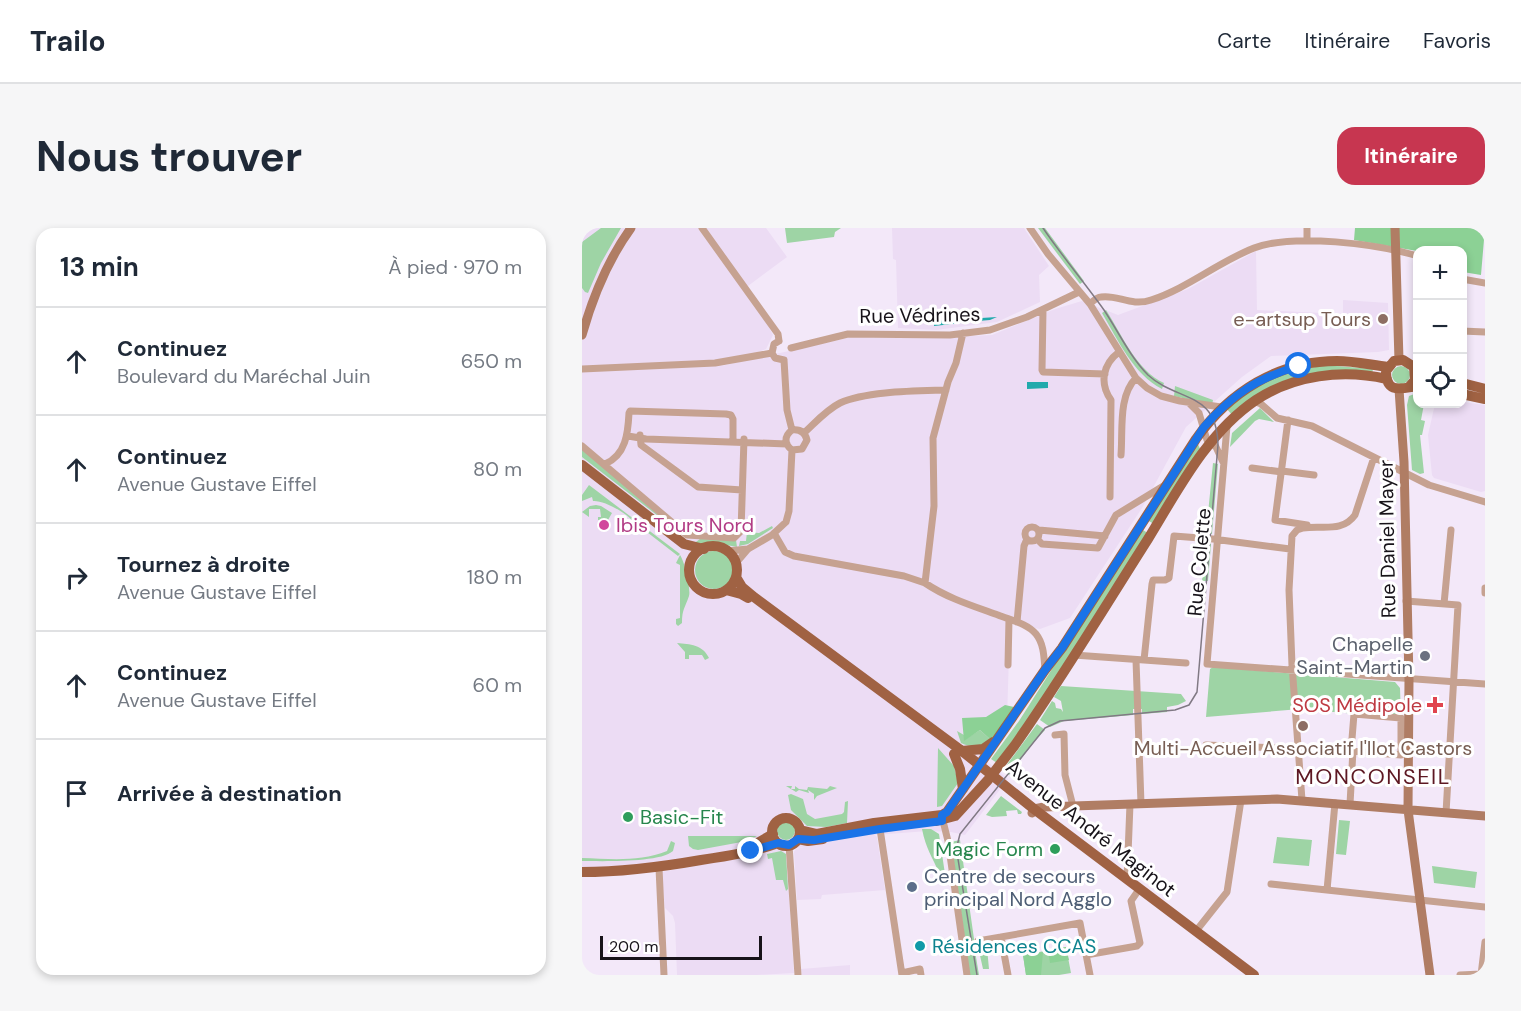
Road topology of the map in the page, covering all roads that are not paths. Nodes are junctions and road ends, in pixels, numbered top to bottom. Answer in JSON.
{"nodes":[{"id":1,"x":631,"y":228,"type":"edge"},
{"id":2,"x":702,"y":228,"type":"edge"},
{"id":3,"x":1030,"y":228,"type":"edge"},
{"id":4,"x":1306,"y":228,"type":"edge"},
{"id":5,"x":1395,"y":228,"type":"edge"},
{"id":6,"x":1307,"y":241,"type":"junction"},
{"id":7,"x":1395,"y":251,"type":"junction"},
{"id":8,"x":1413,"y":255,"type":"edge"},
{"id":9,"x":1467,"y":279,"type":"edge"},
{"id":10,"x":1484,"y":280,"type":"edge"},
{"id":11,"x":1079,"y":292,"type":"junction"},
{"id":12,"x":1090,"y":304,"type":"junction"},
{"id":13,"x":1042,"y":310,"type":"junction"},
{"id":14,"x":1467,"y":331,"type":"edge"},
{"id":15,"x":1485,"y":332,"type":"edge"},
{"id":16,"x":963,"y":333,"type":"junction"},
{"id":17,"x":582,"y":336,"type":"edge"},
{"id":18,"x":779,"y":341,"type":"junction"},
{"id":19,"x":791,"y":348,"type":"junction"},
{"id":20,"x":1119,"y":352,"type":"junction"},
{"id":21,"x":772,"y":353,"type":"junction"},
{"id":22,"x":784,"y":360,"type":"junction"},
{"id":23,"x":1398,"y":360,"type":"junction"},
{"id":24,"x":1388,"y":367,"type":"junction"},
{"id":25,"x":1413,"y":367,"type":"edge"},
{"id":26,"x":582,"y":369,"type":"edge"},
{"id":27,"x":1105,"y":374,"type":"junction"},
{"id":28,"x":1136,"y":378,"type":"junction"},
{"id":29,"x":1387,"y":379,"type":"junction"},
{"id":30,"x":1467,"y":384,"type":"edge"},
{"id":31,"x":1408,"y":387,"type":"edge"},
{"id":32,"x":1485,"y":388,"type":"edge"},
{"id":33,"x":946,"y":390,"type":"junction"},
{"id":34,"x":1467,"y":395,"type":"edge"},
{"id":35,"x":1485,"y":399,"type":"edge"},
{"id":36,"x":1254,"y":401,"type":"junction"},
{"id":37,"x":1187,"y":402,"type":"junction"},
{"id":38,"x":1221,"y":407,"type":"junction"},
{"id":39,"x":1288,"y":420,"type":"junction"},
{"id":40,"x":1227,"y":426,"type":"junction"},
{"id":41,"x":1204,"y":427,"type":"junction"},
{"id":42,"x":792,"y":430,"type":"junction"},
{"id":43,"x":804,"y":433,"type":"junction"},
{"id":44,"x":628,"y":436,"type":"junction"},
{"id":45,"x":640,"y":437,"type":"junction"},
{"id":46,"x":733,"y":438,"type":"junction"},
{"id":47,"x":744,"y":441,"type":"junction"},
{"id":48,"x":1212,"y":443,"type":"junction"},
{"id":49,"x":788,"y":445,"type":"junction"},
{"id":50,"x":582,"y":446,"type":"edge"},
{"id":51,"x":1121,"y":455,"type":"dead end"},
{"id":52,"x":1374,"y":457,"type":"junction"},
{"id":53,"x":1224,"y":462,"type":"junction"},
{"id":54,"x":605,"y":464,"type":"junction"},
{"id":55,"x":582,"y":465,"type":"edge"},
{"id":56,"x":1252,"y":468,"type":"dead end"},
{"id":57,"x":1282,"y":471,"type":"junction"},
{"id":58,"x":1403,"y":472,"type":"junction"},
{"id":59,"x":582,"y":473,"type":"edge"},
{"id":60,"x":1314,"y":475,"type":"dead end"},
{"id":61,"x":1167,"y":483,"type":"junction"},
{"id":62,"x":742,"y":490,"type":"junction"},
{"id":63,"x":1110,"y":497,"type":"dead end"},
{"id":64,"x":1485,"y":502,"type":"edge"},
{"id":65,"x":1283,"y":521,"type":"junction"},
{"id":66,"x":1140,"y":525,"type":"junction"},
{"id":67,"x":1311,"y":526,"type":"junction"},
{"id":68,"x":1039,"y":530,"type":"junction"},
{"id":69,"x":1451,"y":530,"type":"dead end"},
{"id":70,"x":774,"y":533,"type":"junction"},
{"id":71,"x":1151,"y":533,"type":"junction"},
{"id":72,"x":1105,"y":536,"type":"junction"},
{"id":73,"x":1292,"y":536,"type":"junction"},
{"id":74,"x":1027,"y":539,"type":"junction"},
{"id":75,"x":1037,"y":539,"type":"junction"},
{"id":76,"x":1217,"y":539,"type":"junction"},
{"id":77,"x":704,"y":549,"type":"junction"},
{"id":78,"x":748,"y":549,"type":"junction"},
{"id":79,"x":1290,"y":549,"type":"junction"},
{"id":80,"x":727,"y":551,"type":"junction"},
{"id":81,"x":691,"y":562,"type":"junction"},
{"id":82,"x":736,"y":563,"type":"junction"},
{"id":83,"x":736,"y":577,"type":"junction"},
{"id":84,"x":925,"y":583,"type":"junction"},
{"id":85,"x":1485,"y":588,"type":"edge"},
{"id":86,"x":726,"y":590,"type":"junction"},
{"id":87,"x":1485,"y":593,"type":"edge"},
{"id":88,"x":1406,"y":601,"type":"junction"},
{"id":89,"x":1444,"y":604,"type":"junction"},
{"id":90,"x":1009,"y":619,"type":"junction"},
{"id":91,"x":1017,"y":622,"type":"junction"},
{"id":92,"x":1043,"y":647,"type":"junction"},
{"id":93,"x":1062,"y":648,"type":"junction"},
{"id":94,"x":1074,"y":655,"type":"junction"},
{"id":95,"x":1136,"y":660,"type":"junction"},
{"id":96,"x":1144,"y":660,"type":"junction"},
{"id":97,"x":1186,"y":663,"type":"dead end"},
{"id":98,"x":1008,"y":665,"type":"dead end"},
{"id":99,"x":1293,"y":669,"type":"junction"},
{"id":100,"x":1045,"y":670,"type":"junction"},
{"id":101,"x":1409,"y":680,"type":"junction"},
{"id":102,"x":1453,"y":682,"type":"junction"},
{"id":103,"x":1485,"y":684,"type":"edge"},
{"id":104,"x":1013,"y":719,"type":"junction"},
{"id":105,"x":1055,"y":735,"type":"dead end"},
{"id":106,"x":1206,"y":745,"type":"dead end"},
{"id":107,"x":1299,"y":749,"type":"junction"},
{"id":108,"x":958,"y":752,"type":"junction"},
{"id":109,"x":1353,"y":752,"type":"junction"},
{"id":110,"x":984,"y":773,"type":"junction"},
{"id":111,"x":963,"y":789,"type":"junction"},
{"id":112,"x":1241,"y":800,"type":"junction"},
{"id":113,"x":1302,"y":800,"type":"junction"},
{"id":114,"x":1335,"y":803,"type":"junction"},
{"id":115,"x":1130,"y":804,"type":"junction"},
{"id":116,"x":1141,"y":804,"type":"junction"},
{"id":117,"x":1350,"y":804,"type":"junction"},
{"id":118,"x":1073,"y":806,"type":"junction"},
{"id":119,"x":1408,"y":810,"type":"junction"},
{"id":120,"x":1033,"y":811,"type":"junction"},
{"id":121,"x":1446,"y":813,"type":"junction"},
{"id":122,"x":1485,"y":816,"type":"edge"},
{"id":123,"x":942,"y":818,"type":"junction"},
{"id":124,"x":880,"y":829,"type":"junction"},
{"id":125,"x":775,"y":838,"type":"junction"},
{"id":126,"x":796,"y":838,"type":"junction"},
{"id":127,"x":582,"y":866,"type":"edge"},
{"id":128,"x":659,"y":868,"type":"junction"},
{"id":129,"x":582,"y":872,"type":"edge"},
{"id":130,"x":1127,"y":879,"type":"junction"},
{"id":131,"x":1271,"y":884,"type":"dead end"},
{"id":132,"x":1138,"y":890,"type":"junction"},
{"id":133,"x":1327,"y":890,"type":"junction"},
{"id":134,"x":1420,"y":900,"type":"junction"},
{"id":135,"x":1485,"y":907,"type":"edge"},
{"id":136,"x":1196,"y":931,"type":"junction"},
{"id":137,"x":1001,"y":937,"type":"junction"},
{"id":138,"x":978,"y":941,"type":"dead end"},
{"id":139,"x":1485,"y":942,"type":"edge"},
{"id":140,"x":1086,"y":955,"type":"junction"},
{"id":141,"x":902,"y":974,"type":"edge"},
{"id":142,"x":664,"y":975,"type":"edge"},
{"id":143,"x":798,"y":975,"type":"edge"},
{"id":144,"x":921,"y":975,"type":"edge"},
{"id":145,"x":967,"y":975,"type":"edge"},
{"id":146,"x":1008,"y":975,"type":"edge"},
{"id":147,"x":1090,"y":975,"type":"edge"},
{"id":148,"x":1248,"y":975,"type":"edge"},
{"id":149,"x":1254,"y":975,"type":"edge"},
{"id":150,"x":1430,"y":975,"type":"edge"},
{"id":151,"x":1460,"y":975,"type":"edge"},
{"id":152,"x":1481,"y":975,"type":"edge"}],
"edges":[{"from":1,"to":17,"type":"main road"},
{"from":2,"to":18,"type":"street"},
{"from":3,"to":11,"type":"street"},
{"from":4,"to":6,"type":"street"},
{"from":5,"to":7,"type":"main road"},
{"from":6,"to":7,"type":"street"},
{"from":6,"to":12,"type":"street"},
{"from":7,"to":8,"type":"street"},
{"from":7,"to":23,"type":"main road"},
{"from":9,"to":10,"type":"street"},
{"from":11,"to":12,"type":"street"},
{"from":11,"to":13,"type":"street","name":"Rue Védrines"},
{"from":12,"to":20,"type":"street"},
{"from":13,"to":16,"type":"street","name":"Rue Védrines"},
{"from":13,"to":27,"type":"street"},
{"from":14,"to":15,"type":"street"},
{"from":16,"to":19,"type":"street","name":"Rue Védrines"},
{"from":16,"to":33,"type":"street"},
{"from":18,"to":19,"type":"street"},
{"from":18,"to":21,"type":"street"},
{"from":19,"to":22,"type":"street"},
{"from":20,"to":27,"type":"street"},
{"from":20,"to":28,"type":"street"},
{"from":21,"to":22,"type":"street"},
{"from":21,"to":26,"type":"street"},
{"from":22,"to":42,"type":"street"},
{"from":23,"to":24,"type":"main road"},
{"from":23,"to":25,"type":"main road"},
{"from":24,"to":29,"type":"main road"},
{"from":24,"to":38,"type":"main road"},
{"from":27,"to":63,"type":"street"},
{"from":28,"to":37,"type":"street"},
{"from":28,"to":51,"type":"street"},
{"from":29,"to":31,"type":"main road"},
{"from":29,"to":36,"type":"main road"},
{"from":30,"to":32,"type":"main road"},
{"from":31,"to":58,"type":"main road","name":"Rue Daniel Mayer"},
{"from":33,"to":43,"type":"street"},
{"from":33,"to":84,"type":"street"},
{"from":34,"to":35,"type":"main road"},
{"from":36,"to":39,"type":"street"},
{"from":36,"to":40,"type":"main road"},
{"from":37,"to":38,"type":"street"},
{"from":37,"to":41,"type":"street"},
{"from":38,"to":41,"type":"main road"},
{"from":39,"to":52,"type":"street"},
{"from":39,"to":57,"type":"street"},
{"from":40,"to":48,"type":"main road"},
{"from":40,"to":53,"type":"street","name":"Rue Colette"},
{"from":41,"to":48,"type":"street"},
{"from":41,"to":61,"type":"main road"},
{"from":42,"to":43,"type":"street"},
{"from":42,"to":49,"type":"street"},
{"from":43,"to":49,"type":"street"},
{"from":44,"to":45,"type":"street"},
{"from":44,"to":46,"type":"street"},
{"from":44,"to":54,"type":"street"},
{"from":45,"to":46,"type":"street"},
{"from":45,"to":47,"type":"street"},
{"from":45,"to":62,"type":"street"},
{"from":46,"to":47,"type":"street"},
{"from":47,"to":49,"type":"street"},
{"from":47,"to":62,"type":"street"},
{"from":48,"to":53,"type":"street"},
{"from":48,"to":71,"type":"main road"},
{"from":49,"to":70,"type":"street"},
{"from":50,"to":54,"type":"street"},
{"from":52,"to":58,"type":"street"},
{"from":52,"to":67,"type":"street"},
{"from":53,"to":76,"type":"street","name":"Rue Colette"},
{"from":54,"to":62,"type":"street"},
{"from":55,"to":77,"type":"main road"},
{"from":56,"to":57,"type":"street"},
{"from":57,"to":60,"type":"street"},
{"from":57,"to":65,"type":"street"},
{"from":58,"to":64,"type":"street"},
{"from":58,"to":88,"type":"main road","name":"Rue Daniel Mayer"},
{"from":59,"to":81,"type":"main road"},
{"from":61,"to":66,"type":"main road"},
{"from":61,"to":72,"type":"street"},
{"from":65,"to":67,"type":"street"},
{"from":65,"to":73,"type":"street"},
{"from":66,"to":71,"type":"street"},
{"from":66,"to":93,"type":"main road"},
{"from":67,"to":73,"type":"street"},
{"from":68,"to":72,"type":"street"},
{"from":68,"to":74,"type":"street"},
{"from":68,"to":75,"type":"street"},
{"from":69,"to":89,"type":"street"},
{"from":70,"to":78,"type":"street"},
{"from":70,"to":84,"type":"street"},
{"from":71,"to":94,"type":"main road"},
{"from":72,"to":75,"type":"street"},
{"from":73,"to":79,"type":"street"},
{"from":74,"to":75,"type":"street"},
{"from":74,"to":91,"type":"street"},
{"from":76,"to":79,"type":"street"},
{"from":76,"to":96,"type":"street"},
{"from":76,"to":99,"type":"street","name":"Rue Colette"},
{"from":77,"to":80,"type":"main road"},
{"from":77,"to":81,"type":"main road"},
{"from":78,"to":80,"type":"street"},
{"from":78,"to":82,"type":"street"},
{"from":79,"to":99,"type":"street"},
{"from":80,"to":82,"type":"main road"},
{"from":81,"to":86,"type":"main road"},
{"from":82,"to":83,"type":"main road"},
{"from":83,"to":86,"type":"main road"},
{"from":83,"to":108,"type":"main road","name":"Avenue André Maginot"},
{"from":84,"to":90,"type":"street"},
{"from":85,"to":87,"type":"street"},
{"from":86,"to":108,"type":"main road","name":"Avenue André Maginot"},
{"from":88,"to":89,"type":"street"},
{"from":88,"to":101,"type":"main road","name":"Rue Daniel Mayer"},
{"from":89,"to":102,"type":"street"},
{"from":90,"to":91,"type":"street"},
{"from":90,"to":98,"type":"street"},
{"from":91,"to":92,"type":"street"},
{"from":92,"to":93,"type":"street"},
{"from":92,"to":100,"type":"street"},
{"from":93,"to":100,"type":"main road"},
{"from":94,"to":95,"type":"street"},
{"from":94,"to":110,"type":"main road"},
{"from":95,"to":96,"type":"street"},
{"from":95,"to":116,"type":"street"},
{"from":96,"to":97,"type":"street"},
{"from":99,"to":101,"type":"street"},
{"from":99,"to":107,"type":"street"},
{"from":100,"to":104,"type":"main road"},
{"from":101,"to":102,"type":"street"},
{"from":101,"to":119,"type":"main road","name":"Rue Daniel Mayer"},
{"from":102,"to":103,"type":"street"},
{"from":102,"to":121,"type":"street"},
{"from":104,"to":108,"type":"main road"},
{"from":104,"to":110,"type":"main road"},
{"from":105,"to":118,"type":"street"},
{"from":106,"to":107,"type":"street"},
{"from":107,"to":113,"type":"street"},
{"from":108,"to":110,"type":"main road","name":"Avenue André Maginot"},
{"from":108,"to":111,"type":"main road"},
{"from":109,"to":109,"type":"street"},
{"from":109,"to":117,"type":"street"},
{"from":110,"to":111,"type":"main road"},
{"from":110,"to":120,"type":"main road","name":"Avenue André Maginot"},
{"from":110,"to":123,"type":"main road"},
{"from":111,"to":123,"type":"main road"},
{"from":112,"to":113,"type":"main road"},
{"from":112,"to":116,"type":"main road"},
{"from":112,"to":136,"type":"street"},
{"from":113,"to":114,"type":"main road"},
{"from":114,"to":117,"type":"main road"},
{"from":114,"to":133,"type":"street"},
{"from":115,"to":116,"type":"main road"},
{"from":115,"to":118,"type":"main road"},
{"from":115,"to":130,"type":"street"},
{"from":117,"to":119,"type":"main road"},
{"from":118,"to":120,"type":"main road"},
{"from":119,"to":121,"type":"main road"},
{"from":119,"to":134,"type":"main road","name":"Rue Daniel Mayer"},
{"from":120,"to":130,"type":"main road","name":"Avenue André Maginot"},
{"from":120,"to":132,"type":"main road","name":"Avenue André Maginot"},
{"from":121,"to":122,"type":"main road"},
{"from":123,"to":124,"type":"main road"},
{"from":123,"to":126,"type":"main road"},
{"from":123,"to":145,"type":"street"},
{"from":124,"to":126,"type":"main road"},
{"from":124,"to":141,"type":"street"},
{"from":125,"to":126,"type":"main road"},
{"from":125,"to":126,"type":"main road"},
{"from":125,"to":127,"type":"main road"},
{"from":125,"to":128,"type":"main road"},
{"from":126,"to":143,"type":"street"},
{"from":128,"to":129,"type":"main road"},
{"from":128,"to":142,"type":"street"},
{"from":130,"to":132,"type":"main road","name":"Avenue André Maginot"},
{"from":131,"to":133,"type":"street"},
{"from":132,"to":136,"type":"main road","name":"Avenue André Maginot"},
{"from":132,"to":140,"type":"street"},
{"from":132,"to":148,"type":"main road","name":"Avenue André Maginot"},
{"from":133,"to":134,"type":"street"},
{"from":134,"to":135,"type":"street"},
{"from":134,"to":150,"type":"main road","name":"Rue Daniel Mayer"},
{"from":136,"to":149,"type":"main road","name":"Avenue André Maginot"},
{"from":137,"to":138,"type":"street"},
{"from":137,"to":140,"type":"street"},
{"from":137,"to":146,"type":"street"},
{"from":139,"to":152,"type":"street"},
{"from":140,"to":147,"type":"street"},
{"from":141,"to":144,"type":"street"},
{"from":151,"to":152,"type":"street"}]}
